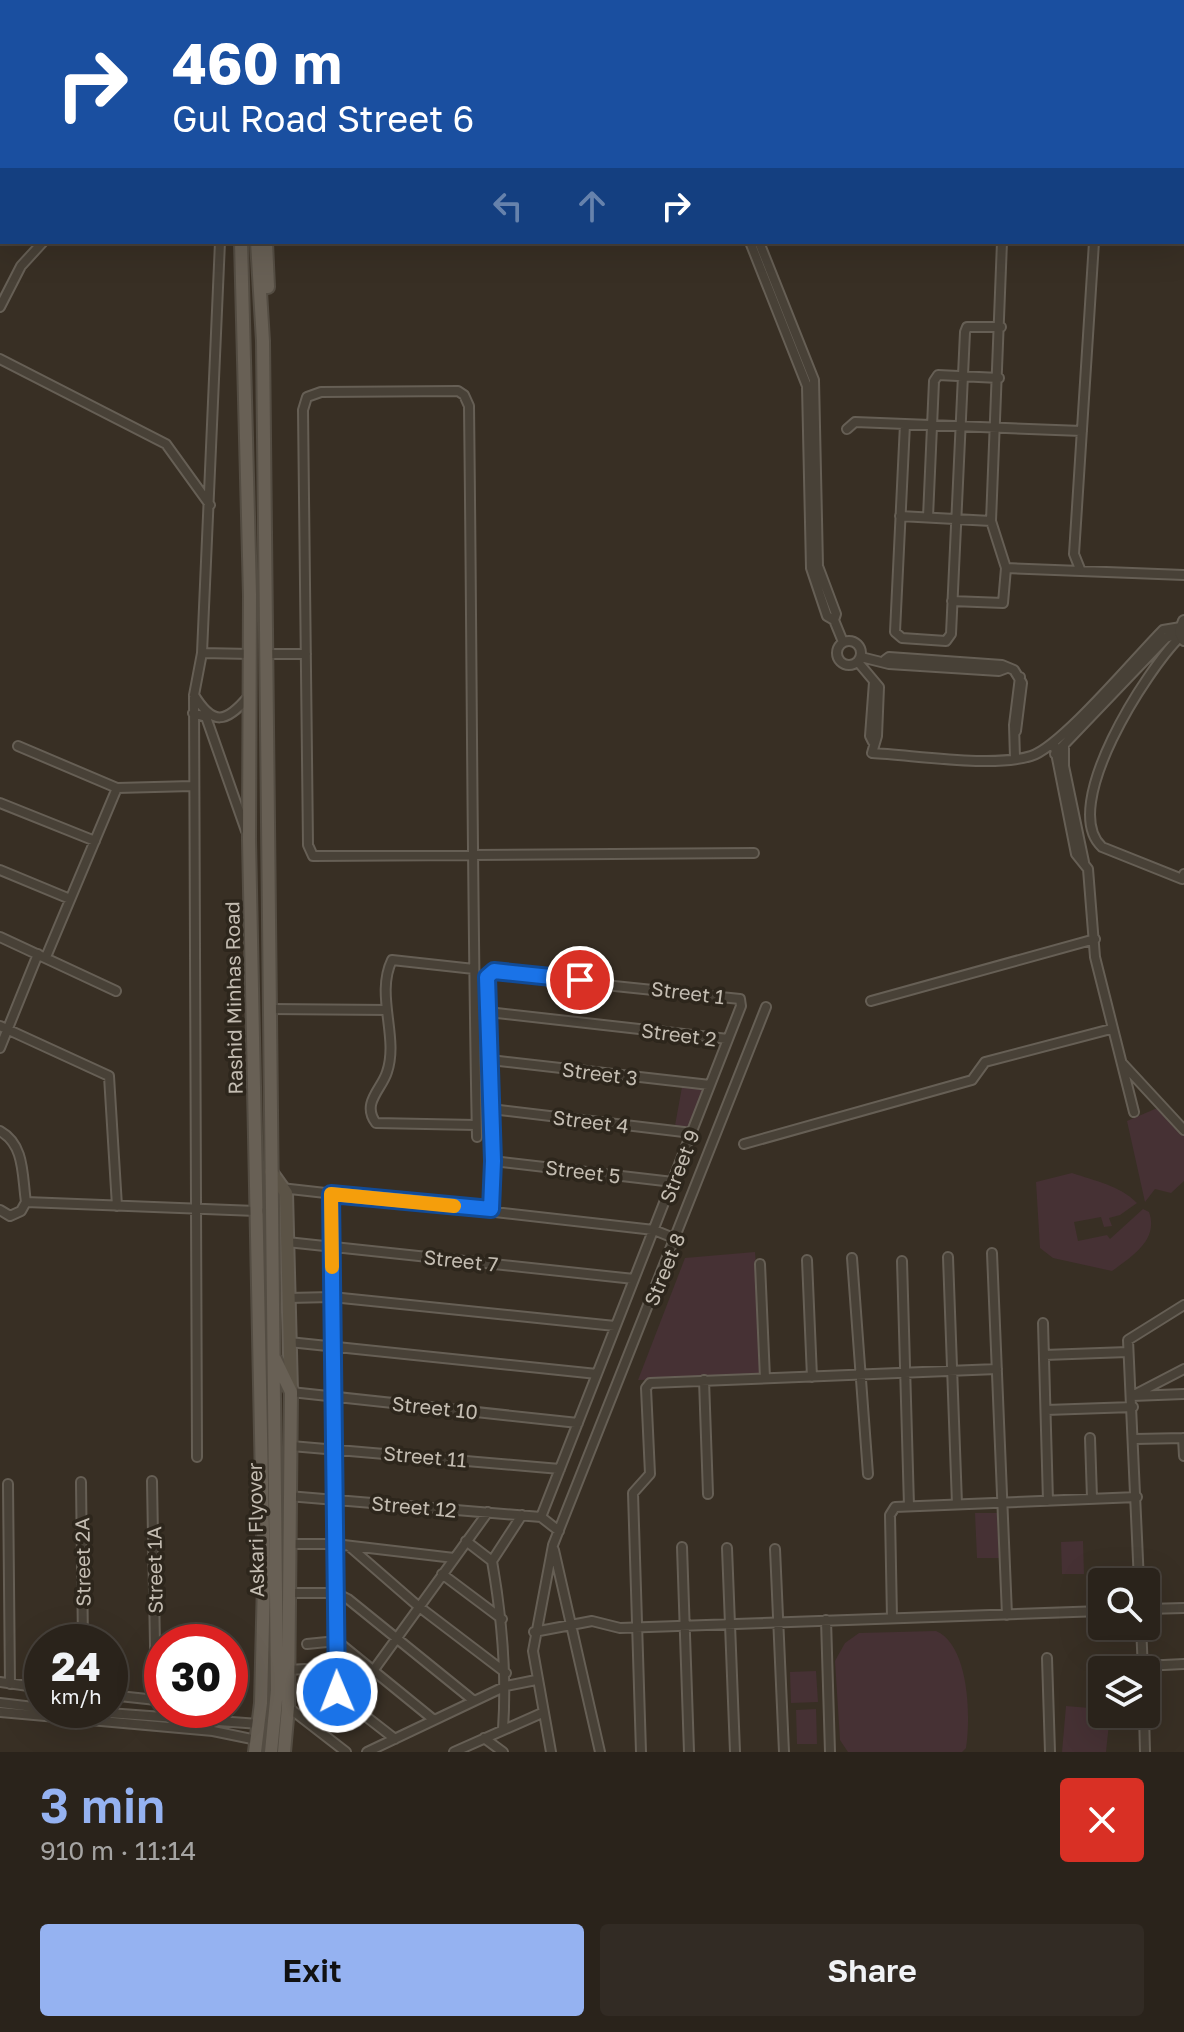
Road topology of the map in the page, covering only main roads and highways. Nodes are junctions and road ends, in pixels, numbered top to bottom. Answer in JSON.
{"nodes":[{"id":1,"x":241,"y":244,"type":"edge"},
{"id":2,"x":257,"y":244,"type":"edge"},
{"id":3,"x":266,"y":244,"type":"edge"},
{"id":4,"x":263,"y":341,"type":"junction"},
{"id":5,"x":270,"y":1169,"type":"junction"},
{"id":6,"x":270,"y":1231,"type":"junction"},
{"id":7,"x":260,"y":1283,"type":"junction"},
{"id":8,"x":272,"y":1291,"type":"junction"},
{"id":9,"x":260,"y":1347,"type":"junction"},
{"id":10,"x":273,"y":1356,"type":"junction"},
{"id":11,"x":291,"y":1392,"type":"junction"},
{"id":12,"x":256,"y":1746,"type":"edge"},
{"id":13,"x":271,"y":1752,"type":"edge"},
{"id":14,"x":284,"y":1752,"type":"edge"}],
"edges":[{"from":1,"to":7,"type":"main road","name":"Rashid Minhas Road"},
{"from":2,"to":4,"type":"main road","name":"Rashid Minhas Road"},
{"from":3,"to":4,"type":"main road"},
{"from":4,"to":5,"type":"main road","name":"Rashid Minhas Road"},
{"from":5,"to":6,"type":"main road","name":"Rashid Minhas Road"},
{"from":5,"to":11,"type":"main road"},
{"from":6,"to":7,"type":"main road"},
{"from":6,"to":8,"type":"main road","name":"Rashid Minhas Road"},
{"from":7,"to":9,"type":"main road","name":"Rashid Minhas Road"},
{"from":8,"to":9,"type":"main road"},
{"from":8,"to":10,"type":"main road","name":"Rashid Minhas Road"},
{"from":9,"to":12,"type":"main road","name":"Rashid Minhas Road"},
{"from":10,"to":11,"type":"main road"},
{"from":10,"to":13,"type":"main road","name":"Askari Flyover"},
{"from":11,"to":14,"type":"main road"}]}
